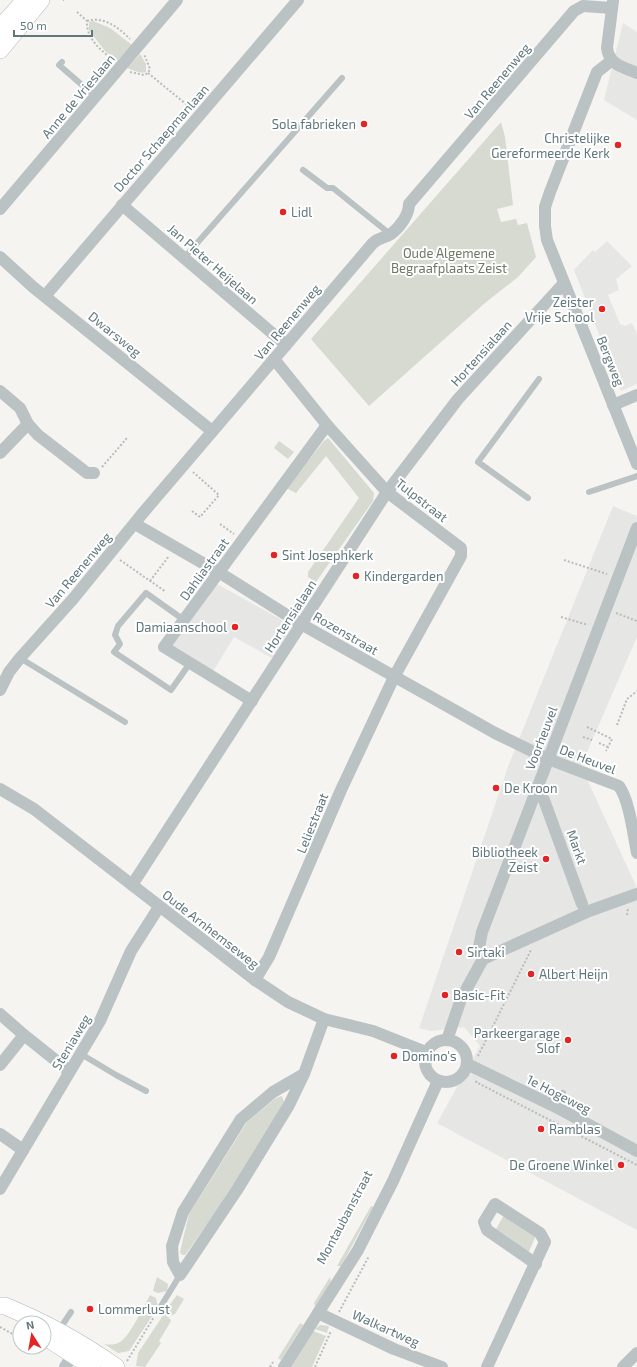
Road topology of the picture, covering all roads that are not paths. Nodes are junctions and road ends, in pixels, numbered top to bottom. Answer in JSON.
{"nodes":[{"id":1,"x":25,"y":0,"type":"edge"},
{"id":2,"x":41,"y":0,"type":"edge"},
{"id":3,"x":177,"y":0,"type":"edge"},
{"id":4,"x":298,"y":0,"type":"edge"},
{"id":5,"x":613,"y":4,"type":"edge"},
{"id":6,"x":0,"y":28,"type":"edge"},
{"id":7,"x":0,"y":50,"type":"edge"},
{"id":8,"x":611,"y":61,"type":"junction"},
{"id":9,"x":62,"y":62,"type":"dead end"},
{"id":10,"x":637,"y":73,"type":"edge"},
{"id":11,"x":342,"y":78,"type":"dead end"},
{"id":12,"x":96,"y":97,"type":"junction"},
{"id":13,"x":303,"y":170,"type":"dead end"},
{"id":14,"x":122,"y":205,"type":"junction"},
{"id":15,"x":0,"y":209,"type":"edge"},
{"id":16,"x":390,"y":234,"type":"junction"},
{"id":17,"x":0,"y":258,"type":"edge"},
{"id":18,"x":184,"y":258,"type":"junction"},
{"id":19,"x":564,"y":283,"type":"junction"},
{"id":20,"x":45,"y":296,"type":"junction"},
{"id":21,"x":286,"y":345,"type":"junction"},
{"id":22,"x":274,"y":359,"type":"junction"},
{"id":23,"x":539,"y":378,"type":"dead end"},
{"id":24,"x":0,"y":391,"type":"edge"},
{"id":25,"x":637,"y":395,"type":"edge"},
{"id":26,"x":613,"y":405,"type":"junction"},
{"id":27,"x":28,"y":424,"type":"junction"},
{"id":28,"x":327,"y":425,"type":"junction"},
{"id":29,"x":212,"y":431,"type":"junction"},
{"id":30,"x":0,"y":453,"type":"edge"},
{"id":31,"x":637,"y":464,"type":"edge"},
{"id":32,"x":97,"y":471,"type":"road end"},
{"id":33,"x":637,"y":476,"type":"edge"},
{"id":34,"x":387,"y":492,"type":"junction"},
{"id":35,"x":589,"y":492,"type":"dead end"},
{"id":36,"x":528,"y":498,"type":"dead end"},
{"id":37,"x":135,"y":524,"type":"junction"},
{"id":38,"x":637,"y":528,"type":"edge"},
{"id":39,"x":220,"y":573,"type":"junction"},
{"id":40,"x":184,"y":620,"type":"junction"},
{"id":41,"x":301,"y":624,"type":"junction"},
{"id":42,"x":20,"y":658,"type":"junction"},
{"id":43,"x":190,"y":663,"type":"junction"},
{"id":44,"x":4,"y":669,"type":"edge"},
{"id":45,"x":394,"y":677,"type":"junction"},
{"id":46,"x":0,"y":690,"type":"edge"},
{"id":47,"x":252,"y":701,"type":"junction"},
{"id":48,"x":125,"y":722,"type":"dead end"},
{"id":49,"x":548,"y":759,"type":"junction"},
{"id":50,"x":0,"y":789,"type":"edge"},
{"id":51,"x":544,"y":800,"type":"dead end"},
{"id":52,"x":634,"y":814,"type":"edge"},
{"id":53,"x":637,"y":853,"type":"edge"},
{"id":54,"x":132,"y":885,"type":"junction"},
{"id":55,"x":637,"y":894,"type":"edge"},
{"id":56,"x":582,"y":904,"type":"dead end"},
{"id":57,"x":159,"y":906,"type":"junction"},
{"id":58,"x":483,"y":959,"type":"junction"},
{"id":59,"x":256,"y":980,"type":"junction"},
{"id":60,"x":0,"y":1014,"type":"edge"},
{"id":61,"x":324,"y":1019,"type":"junction"},
{"id":62,"x":24,"y":1035,"type":"junction"},
{"id":63,"x":447,"y":1040,"type":"junction"},
{"id":64,"x":426,"y":1052,"type":"junction"},
{"id":65,"x":81,"y":1054,"type":"junction"},
{"id":66,"x":467,"y":1064,"type":"junction"},
{"id":67,"x":0,"y":1065,"type":"edge"},
{"id":68,"x":69,"y":1071,"type":"junction"},
{"id":69,"x":304,"y":1074,"type":"junction"},
{"id":70,"x":438,"y":1081,"type":"junction"},
{"id":71,"x":146,"y":1091,"type":"dead end"},
{"id":72,"x":563,"y":1092,"type":"dead end"},
{"id":73,"x":556,"y":1107,"type":"junction"},
{"id":74,"x":0,"y":1134,"type":"edge"},
{"id":75,"x":23,"y":1150,"type":"junction"},
{"id":76,"x":637,"y":1150,"type":"edge"},
{"id":77,"x":0,"y":1188,"type":"edge"},
{"id":78,"x":536,"y":1264,"type":"junction"},
{"id":79,"x":180,"y":1276,"type":"junction"},
{"id":80,"x":0,"y":1306,"type":"edge"},
{"id":81,"x":0,"y":1312,"type":"edge"},
{"id":82,"x":71,"y":1312,"type":"dead end"},
{"id":83,"x":158,"y":1312,"type":"road end"},
{"id":84,"x":318,"y":1313,"type":"junction"},
{"id":85,"x":27,"y":1315,"type":"edge"},
{"id":86,"x":12,"y":1319,"type":"edge"},
{"id":87,"x":52,"y":1333,"type":"edge"},
{"id":88,"x":637,"y":1352,"type":"edge"},
{"id":89,"x":72,"y":1355,"type":"edge"},
{"id":90,"x":279,"y":1364,"type":"edge"},
{"id":91,"x":120,"y":1365,"type":"edge"},
{"id":92,"x":92,"y":1367,"type":"edge"},
{"id":93,"x":442,"y":1367,"type":"edge"},
{"id":94,"x":487,"y":1367,"type":"edge"},
{"id":95,"x":623,"y":1367,"type":"edge"}],
"edges":[{"from":1,"to":6,"type":"main road"},
{"from":2,"to":7,"type":"main road"},
{"from":3,"to":12,"type":"street","name":"Anne de Vrieslaan"},
{"from":4,"to":14,"type":"street","name":"Doctor Schaepmanlaan"},
{"from":5,"to":8,"type":"street"},
{"from":5,"to":16,"type":"street","name":"Van Reenenweg"},
{"from":8,"to":10,"type":"street"},
{"from":8,"to":19,"type":"street","name":"Bergweg"},
{"from":9,"to":12,"type":"lane"},
{"from":11,"to":18,"type":"lane"},
{"from":12,"to":15,"type":"street","name":"Anne de Vrieslaan"},
{"from":13,"to":16,"type":"lane"},
{"from":14,"to":18,"type":"street","name":"Jan Pieter Heijelaan"},
{"from":14,"to":20,"type":"street","name":"Doctor Schaepmanlaan"},
{"from":16,"to":21,"type":"street","name":"Van Reenenweg"},
{"from":17,"to":20,"type":"street","name":"Dwarsweg"},
{"from":18,"to":21,"type":"street","name":"Jan Pieter Heijelaan"},
{"from":19,"to":26,"type":"street","name":"Bergweg"},
{"from":19,"to":34,"type":"street","name":"Hortensialaan"},
{"from":20,"to":29,"type":"street","name":"Dwarsweg"},
{"from":21,"to":22,"type":"street","name":"Van Reenenweg"},
{"from":22,"to":28,"type":"street","name":"Tulpstraat"},
{"from":22,"to":29,"type":"street","name":"Van Reenenweg"},
{"from":23,"to":36,"type":"lane"},
{"from":24,"to":27,"type":"street"},
{"from":25,"to":26,"type":"street"},
{"from":26,"to":31,"type":"street","name":"Bergweg"},
{"from":27,"to":30,"type":"street"},
{"from":27,"to":32,"type":"street"},
{"from":28,"to":34,"type":"street","name":"Tulpstraat"},
{"from":28,"to":39,"type":"street","name":"Dahliastraat"},
{"from":29,"to":37,"type":"street","name":"Van Reenenweg"},
{"from":33,"to":35,"type":"lane"},
{"from":34,"to":41,"type":"street","name":"Hortensialaan"},
{"from":34,"to":45,"type":"street","name":"Tulpstraat"},
{"from":37,"to":39,"type":"street","name":"Rozenstraat"},
{"from":37,"to":42,"type":"street","name":"Van Reenenweg"},
{"from":38,"to":49,"type":"street","name":"Voorheuvel"},
{"from":39,"to":40,"type":"street","name":"Dahliastraat"},
{"from":39,"to":41,"type":"street","name":"Rozenstraat"},
{"from":40,"to":43,"type":"street","name":"Dahliastraat"},
{"from":40,"to":43,"type":"lane"},
{"from":41,"to":45,"type":"street","name":"Rozenstraat"},
{"from":41,"to":47,"type":"street","name":"Hortensialaan"},
{"from":42,"to":44,"type":"street","name":"Van Reenenweg"},
{"from":42,"to":48,"type":"lane"},
{"from":43,"to":47,"type":"street","name":"Dahliastraat"},
{"from":44,"to":46,"type":"street","name":"Van Reenenweg"},
{"from":45,"to":49,"type":"street","name":"Rozenstraat"},
{"from":45,"to":59,"type":"street","name":"Leliestraat"},
{"from":47,"to":54,"type":"street","name":"Hortensialaan"},
{"from":49,"to":52,"type":"street","name":"De Heuvel"},
{"from":49,"to":58,"type":"street","name":"Voorheuvel"},
{"from":50,"to":54,"type":"street","name":"Oude Arnhemseweg"},
{"from":51,"to":56,"type":"street","name":"Markt"},
{"from":52,"to":53,"type":"street","name":"De Heuvel"},
{"from":54,"to":57,"type":"street","name":"Oude Arnhemseweg"},
{"from":55,"to":58,"type":"street"},
{"from":57,"to":59,"type":"street","name":"Oude Arnhemseweg"},
{"from":57,"to":65,"type":"street","name":"Steniaweg"},
{"from":58,"to":63,"type":"street"},
{"from":59,"to":61,"type":"street","name":"Oude Arnhemseweg"},
{"from":60,"to":62,"type":"street"},
{"from":61,"to":64,"type":"street","name":"Oude Arnhemseweg"},
{"from":61,"to":69,"type":"street"},
{"from":62,"to":67,"type":"street"},
{"from":62,"to":68,"type":"street"},
{"from":63,"to":64,"type":"street"},
{"from":63,"to":66,"type":"street"},
{"from":64,"to":70,"type":"street"},
{"from":65,"to":68,"type":"street","name":"Steniaweg"},
{"from":65,"to":71,"type":"lane"},
{"from":66,"to":70,"type":"street"},
{"from":66,"to":73,"type":"street","name":"1e Hogeweg"},
{"from":68,"to":75,"type":"street","name":"Steniaweg"},
{"from":69,"to":79,"type":"street"},
{"from":69,"to":79,"type":"street"},
{"from":70,"to":84,"type":"street","name":"Montaubanstraat"},
{"from":72,"to":73,"type":"lane"},
{"from":73,"to":76,"type":"street","name":"1e Hogeweg"},
{"from":74,"to":75,"type":"street"},
{"from":75,"to":77,"type":"street","name":"Steniaweg"},
{"from":78,"to":78,"type":"street"},
{"from":78,"to":94,"type":"street"},
{"from":79,"to":83,"type":"lane"},
{"from":80,"to":85,"type":"main road"},
{"from":81,"to":86,"type":"main road"},
{"from":82,"to":87,"type":"lane"},
{"from":84,"to":90,"type":"street","name":"Montaubanstraat"},
{"from":84,"to":93,"type":"street","name":"Walkartweg"},
{"from":87,"to":89,"type":"main road"},
{"from":88,"to":95,"type":"street"},
{"from":89,"to":91,"type":"main road"},
{"from":89,"to":92,"type":"main road"}]}
